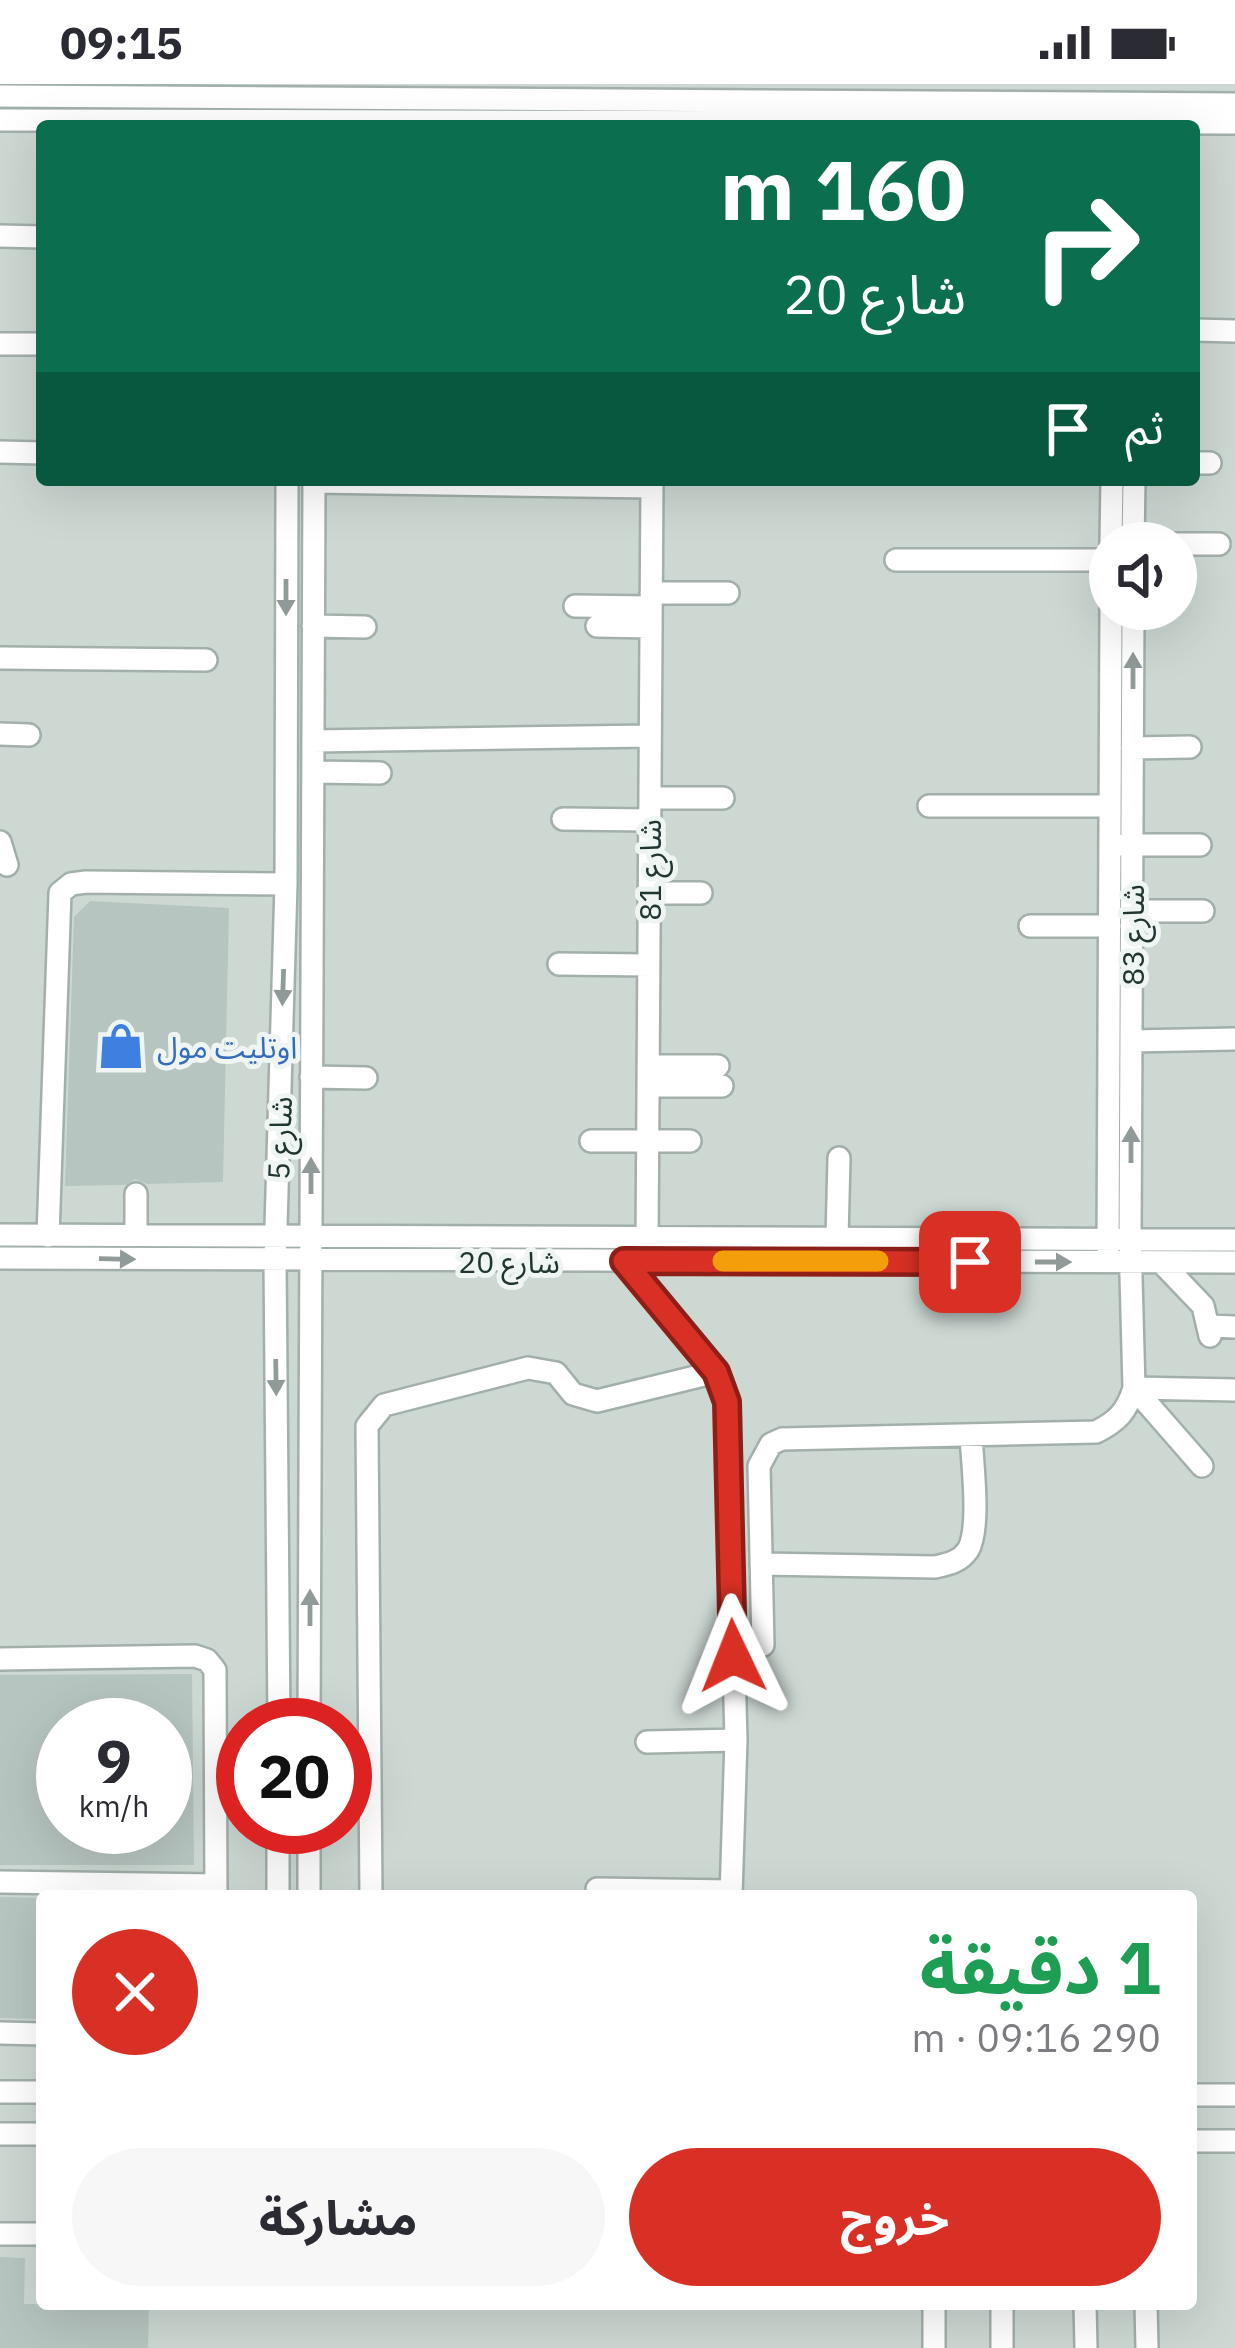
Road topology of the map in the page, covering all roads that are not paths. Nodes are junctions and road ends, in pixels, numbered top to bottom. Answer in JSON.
{"nodes":[{"id":1,"x":190,"y":91,"type":"edge"},
{"id":2,"x":315,"y":91,"type":"edge"},
{"id":3,"x":654,"y":92,"type":"edge"},
{"id":4,"x":879,"y":92,"type":"edge"},
{"id":5,"x":0,"y":96,"type":"edge"},
{"id":6,"x":1234,"y":104,"type":"edge"},
{"id":7,"x":1124,"y":109,"type":"edge"},
{"id":8,"x":282,"y":112,"type":"edge"},
{"id":9,"x":0,"y":120,"type":"edge"},
{"id":10,"x":200,"y":120,"type":"edge"},
{"id":11,"x":779,"y":120,"type":"edge"},
{"id":12,"x":36,"y":121,"type":"edge"},
{"id":13,"x":0,"y":236,"type":"edge"},
{"id":14,"x":36,"y":237,"type":"edge"},
{"id":15,"x":1200,"y":330,"type":"edge"},
{"id":16,"x":1235,"y":331,"type":"edge"},
{"id":17,"x":0,"y":344,"type":"edge"},
{"id":18,"x":36,"y":344,"type":"edge"},
{"id":19,"x":0,"y":452,"type":"edge"},
{"id":20,"x":36,"y":453,"type":"edge"},
{"id":21,"x":286,"y":486,"type":"edge"},
{"id":22,"x":314,"y":486,"type":"edge"},
{"id":23,"x":652,"y":486,"type":"edge"},
{"id":24,"x":1112,"y":486,"type":"edge"},
{"id":25,"x":1134,"y":486,"type":"edge"},
{"id":26,"x":1111,"y":522,"type":"edge"},
{"id":27,"x":1133,"y":522,"type":"edge"},
{"id":28,"x":1197,"y":544,"type":"edge"},
{"id":29,"x":1220,"y":544,"type":"dead end"},
{"id":30,"x":896,"y":560,"type":"dead end"},
{"id":31,"x":1089,"y":560,"type":"edge"},
{"id":32,"x":728,"y":592,"type":"dead end"},
{"id":33,"x":575,"y":606,"type":"dead end"},
{"id":34,"x":651,"y":609,"type":"junction"},
{"id":35,"x":313,"y":619,"type":"junction"},
{"id":36,"x":363,"y":620,"type":"dead end"},
{"id":37,"x":597,"y":626,"type":"dead end"},
{"id":38,"x":1111,"y":630,"type":"edge"},
{"id":39,"x":1133,"y":630,"type":"edge"},
{"id":40,"x":0,"y":658,"type":"edge"},
{"id":41,"x":206,"y":660,"type":"dead end"},
{"id":42,"x":0,"y":734,"type":"edge"},
{"id":43,"x":29,"y":735,"type":"dead end"},
{"id":44,"x":650,"y":736,"type":"junction"},
{"id":45,"x":313,"y":741,"type":"junction"},
{"id":46,"x":1132,"y":748,"type":"junction"},
{"id":47,"x":1190,"y":748,"type":"dead end"},
{"id":48,"x":313,"y":772,"type":"junction"},
{"id":49,"x":380,"y":773,"type":"dead end"},
{"id":50,"x":723,"y":798,"type":"dead end"},
{"id":51,"x":929,"y":806,"type":"dead end"},
{"id":52,"x":1110,"y":806,"type":"junction"},
{"id":53,"x":650,"y":809,"type":"junction"},
{"id":54,"x":563,"y":819,"type":"dead end"},
{"id":55,"x":1121,"y":845,"type":"junction"},
{"id":56,"x":1200,"y":845,"type":"dead end"},
{"id":57,"x":286,"y":884,"type":"junction"},
{"id":58,"x":649,"y":893,"type":"junction"},
{"id":59,"x":701,"y":893,"type":"dead end"},
{"id":60,"x":1132,"y":911,"type":"junction"},
{"id":61,"x":1203,"y":911,"type":"dead end"},
{"id":62,"x":1030,"y":926,"type":"dead end"},
{"id":63,"x":1109,"y":926,"type":"junction"},
{"id":64,"x":559,"y":964,"type":"dead end"},
{"id":65,"x":649,"y":965,"type":"junction"},
{"id":66,"x":1235,"y":1039,"type":"edge"},
{"id":67,"x":1131,"y":1041,"type":"junction"},
{"id":68,"x":648,"y":1076,"type":"junction"},
{"id":69,"x":720,"y":1076,"type":"dead end"},
{"id":70,"x":311,"y":1078,"type":"junction"},
{"id":71,"x":366,"y":1078,"type":"dead end"},
{"id":72,"x":591,"y":1141,"type":"dead end"},
{"id":73,"x":647,"y":1141,"type":"junction"},
{"id":74,"x":689,"y":1141,"type":"dead end"},
{"id":75,"x":839,"y":1159,"type":"dead end"},
{"id":76,"x":136,"y":1194,"type":"dead end"},
{"id":77,"x":0,"y":1235,"type":"edge"},
{"id":78,"x":48,"y":1236,"type":"junction"},
{"id":79,"x":136,"y":1236,"type":"junction"},
{"id":80,"x":276,"y":1236,"type":"junction"},
{"id":81,"x":311,"y":1237,"type":"junction"},
{"id":82,"x":837,"y":1238,"type":"junction"},
{"id":83,"x":1235,"y":1240,"type":"edge"},
{"id":84,"x":1119,"y":1251,"type":"junction"},
{"id":85,"x":639,"y":1253,"type":"junction"},
{"id":86,"x":0,"y":1258,"type":"edge"},
{"id":87,"x":275,"y":1261,"type":"junction"},
{"id":88,"x":311,"y":1261,"type":"junction"},
{"id":89,"x":1161,"y":1262,"type":"junction"},
{"id":90,"x":1235,"y":1262,"type":"edge"},
{"id":91,"x":1235,"y":1327,"type":"edge"},
{"id":92,"x":716,"y":1372,"type":"junction"},
{"id":93,"x":1134,"y":1388,"type":"junction"},
{"id":94,"x":1235,"y":1390,"type":"edge"},
{"id":95,"x":971,"y":1435,"type":"junction"},
{"id":96,"x":1202,"y":1466,"type":"dead end"},
{"id":97,"x":761,"y":1564,"type":"junction"},
{"id":98,"x":763,"y":1646,"type":"dead end"},
{"id":99,"x":0,"y":1659,"type":"edge"},
{"id":100,"x":279,"y":1698,"type":"edge"},
{"id":101,"x":309,"y":1698,"type":"edge"},
{"id":102,"x":736,"y":1740,"type":"junction"},
{"id":103,"x":647,"y":1742,"type":"dead end"},
{"id":104,"x":278,"y":1854,"type":"edge"},
{"id":105,"x":309,"y":1854,"type":"edge"},
{"id":106,"x":0,"y":1882,"type":"edge"},
{"id":107,"x":597,"y":1889,"type":"dead end"},
{"id":108,"x":216,"y":1890,"type":"edge"},
{"id":109,"x":278,"y":1890,"type":"edge"},
{"id":110,"x":308,"y":1890,"type":"edge"},
{"id":111,"x":371,"y":1890,"type":"edge"},
{"id":112,"x":630,"y":1890,"type":"edge"},
{"id":113,"x":731,"y":1890,"type":"edge"},
{"id":114,"x":0,"y":2033,"type":"edge"},
{"id":115,"x":36,"y":2033,"type":"edge"},
{"id":116,"x":0,"y":2092,"type":"edge"},
{"id":117,"x":36,"y":2092,"type":"edge"},
{"id":118,"x":1197,"y":2095,"type":"edge"},
{"id":119,"x":1235,"y":2095,"type":"edge"},
{"id":120,"x":0,"y":2134,"type":"edge"},
{"id":121,"x":36,"y":2134,"type":"edge"},
{"id":122,"x":1197,"y":2141,"type":"edge"},
{"id":123,"x":1235,"y":2141,"type":"edge"},
{"id":124,"x":0,"y":2234,"type":"edge"},
{"id":125,"x":36,"y":2234,"type":"edge"},
{"id":126,"x":934,"y":2310,"type":"edge"},
{"id":127,"x":1001,"y":2310,"type":"edge"},
{"id":128,"x":1085,"y":2310,"type":"edge"},
{"id":129,"x":1146,"y":2310,"type":"edge"},
{"id":130,"x":934,"y":2348,"type":"edge"},
{"id":131,"x":1002,"y":2348,"type":"edge"},
{"id":132,"x":1086,"y":2348,"type":"edge"},
{"id":133,"x":1147,"y":2348,"type":"edge"}],
"edges":[{"from":1,"to":5,"type":"street"},
{"from":1,"to":8,"type":"street"},
{"from":2,"to":3,"type":"street"},
{"from":2,"to":8,"type":"street"},
{"from":3,"to":4,"type":"street"},
{"from":4,"to":7,"type":"street"},
{"from":6,"to":7,"type":"street"},
{"from":7,"to":11,"type":"street"},
{"from":8,"to":10,"type":"street"},
{"from":9,"to":12,"type":"street"},
{"from":13,"to":14,"type":"street"},
{"from":15,"to":16,"type":"street"},
{"from":17,"to":18,"type":"street"},
{"from":19,"to":20,"type":"street"},
{"from":21,"to":57,"type":"street","name":"شارع 5","one_way":true},
{"from":22,"to":35,"type":"street","name":"شارع 5"},
{"from":23,"to":34,"type":"street","name":"شارع 81"},
{"from":24,"to":26,"type":"street"},
{"from":25,"to":27,"type":"street"},
{"from":28,"to":29,"type":"street"},
{"from":30,"to":31,"type":"street"},
{"from":32,"to":34,"type":"street"},
{"from":33,"to":34,"type":"street"},
{"from":34,"to":37,"type":"street"},
{"from":34,"to":44,"type":"street","name":"شارع 81"},
{"from":35,"to":36,"type":"street"},
{"from":35,"to":45,"type":"street","name":"شارع 5"},
{"from":38,"to":52,"type":"street","name":"شارع 83"},
{"from":46,"to":39,"type":"street","name":"شارع 83","one_way":true},
{"from":40,"to":41,"type":"street"},
{"from":42,"to":43,"type":"street"},
{"from":44,"to":45,"type":"street"},
{"from":44,"to":53,"type":"street","name":"شارع 81"},
{"from":45,"to":48,"type":"street","name":"شارع 5"},
{"from":46,"to":47,"type":"street"},
{"from":46,"to":55,"type":"street","name":"شارع 83"},
{"from":48,"to":49,"type":"street"},
{"from":48,"to":70,"type":"street","name":"شارع 5"},
{"from":50,"to":53,"type":"street"},
{"from":51,"to":52,"type":"street"},
{"from":52,"to":55,"type":"street","name":"شارع 83"},
{"from":53,"to":54,"type":"street"},
{"from":53,"to":58,"type":"street","name":"شارع 81"},
{"from":55,"to":56,"type":"street"},
{"from":55,"to":60,"type":"street","name":"شارع 83"},
{"from":55,"to":63,"type":"street","name":"شارع 83"},
{"from":57,"to":78,"type":"street"},
{"from":57,"to":80,"type":"street","name":"شارع 5","one_way":true},
{"from":58,"to":59,"type":"street"},
{"from":58,"to":65,"type":"street","name":"شارع 81"},
{"from":60,"to":61,"type":"street"},
{"from":60,"to":67,"type":"street","name":"شارع 83"},
{"from":62,"to":63,"type":"street"},
{"from":63,"to":84,"type":"street","name":"شارع 83"},
{"from":64,"to":65,"type":"street"},
{"from":65,"to":68,"type":"street","name":"شارع 81"},
{"from":66,"to":67,"type":"street"},
{"from":84,"to":67,"type":"street","name":"شارع 83","one_way":true},
{"from":68,"to":69,"type":"street"},
{"from":68,"to":73,"type":"street","name":"شارع 81"},
{"from":70,"to":71,"type":"street"},
{"from":81,"to":70,"type":"street","name":"شارع 5","one_way":true},
{"from":72,"to":73,"type":"street"},
{"from":73,"to":74,"type":"street"},
{"from":73,"to":85,"type":"street","name":"شارع 81"},
{"from":75,"to":82,"type":"street"},
{"from":76,"to":79,"type":"street"},
{"from":77,"to":78,"type":"street","name":"شارع 20"},
{"from":78,"to":79,"type":"street","name":"شارع 20"},
{"from":79,"to":80,"type":"street","name":"شارع 20"},
{"from":80,"to":81,"type":"street","name":"شارع 20"},
{"from":80,"to":87,"type":"street","name":"شارع 5"},
{"from":81,"to":85,"type":"street","name":"شارع 20"},
{"from":81,"to":88,"type":"street","name":"شارع 5"},
{"from":82,"to":84,"type":"street","name":"شارع 20"},
{"from":82,"to":85,"type":"street","name":"شارع 20"},
{"from":83,"to":84,"type":"street","name":"شارع 20"},
{"from":85,"to":84,"type":"street","name":"شارع 20","one_way":true},
{"from":84,"to":89,"type":"street","name":"شارع 20"},
{"from":84,"to":93,"type":"street"},
{"from":85,"to":88,"type":"street","name":"شارع 20"},
{"from":85,"to":92,"type":"street"},
{"from":86,"to":87,"type":"street","name":"شارع 20","one_way":true},
{"from":87,"to":88,"type":"street","name":"شارع 20"},
{"from":87,"to":100,"type":"street","name":"شارع 5","one_way":true},
{"from":101,"to":88,"type":"street","name":"شارع 5","one_way":true},
{"from":89,"to":90,"type":"street","name":"شارع 20"},
{"from":89,"to":91,"type":"street"},
{"from":92,"to":102,"type":"street"},
{"from":92,"to":111,"type":"street"},
{"from":93,"to":94,"type":"street"},
{"from":93,"to":95,"type":"street"},
{"from":93,"to":96,"type":"street"},
{"from":95,"to":97,"type":"street"},
{"from":95,"to":97,"type":"street"},
{"from":97,"to":98,"type":"street"},
{"from":99,"to":108,"type":"street"},
{"from":102,"to":103,"type":"street"},
{"from":102,"to":113,"type":"street"},
{"from":104,"to":109,"type":"street"},
{"from":105,"to":110,"type":"street"},
{"from":106,"to":108,"type":"street"},
{"from":107,"to":112,"type":"street"},
{"from":114,"to":115,"type":"street"},
{"from":116,"to":117,"type":"street"},
{"from":118,"to":119,"type":"street"},
{"from":120,"to":121,"type":"street"},
{"from":122,"to":123,"type":"street"},
{"from":124,"to":125,"type":"street"},
{"from":126,"to":130,"type":"street"},
{"from":127,"to":131,"type":"street"},
{"from":128,"to":132,"type":"street"},
{"from":129,"to":133,"type":"street"}]}
